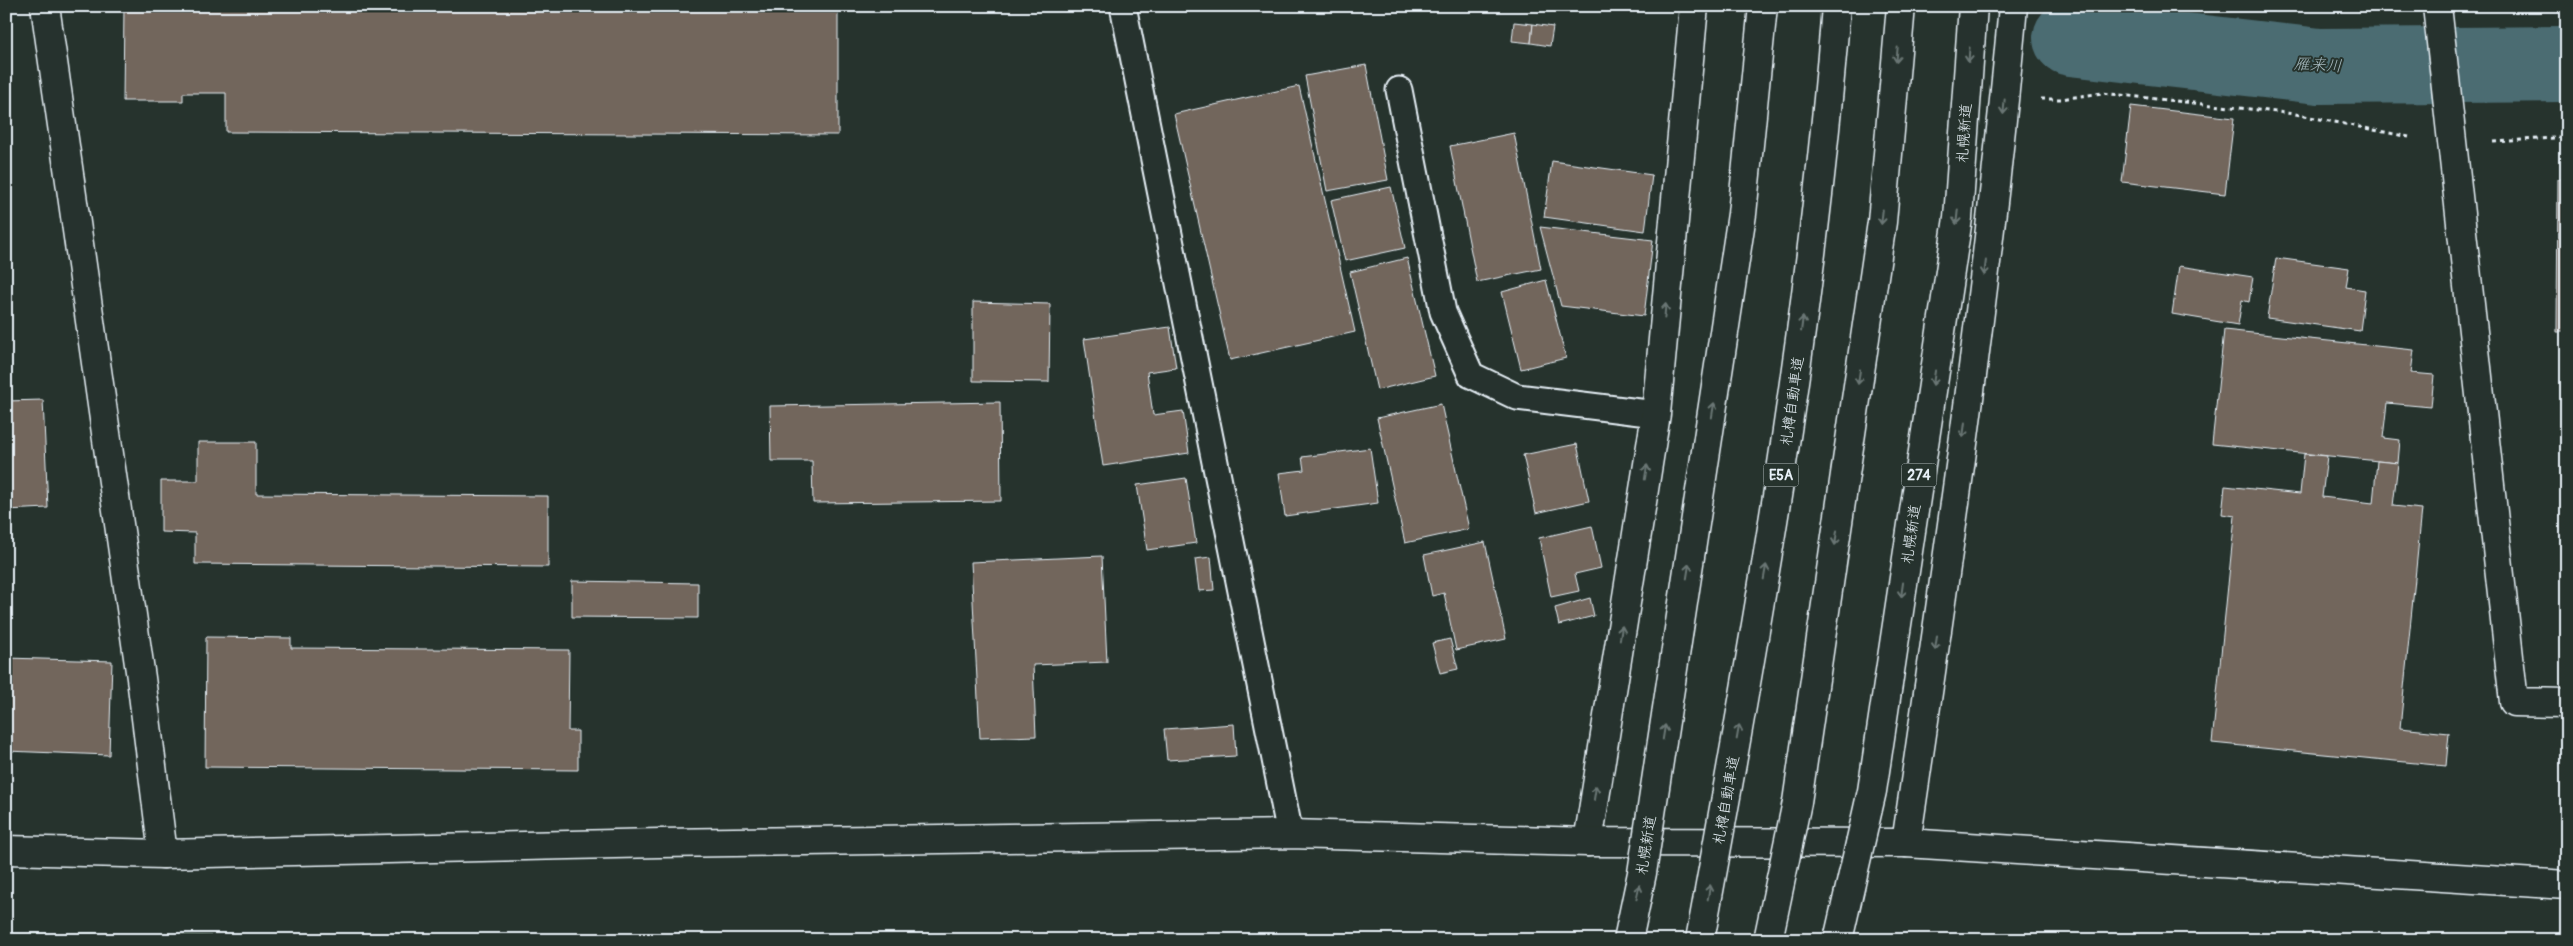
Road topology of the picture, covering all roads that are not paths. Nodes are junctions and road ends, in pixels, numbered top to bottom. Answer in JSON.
{"nodes":[{"id":1,"x":45,"y":6,"type":"edge"},
{"id":2,"x":1123,"y":6,"type":"edge"},
{"id":3,"x":1694,"y":6,"type":"edge"},
{"id":4,"x":1763,"y":6,"type":"edge"},
{"id":5,"x":1836,"y":6,"type":"edge"},
{"id":6,"x":1901,"y":6,"type":"edge"},
{"id":7,"x":1972,"y":6,"type":"edge"},
{"id":8,"x":2013,"y":6,"type":"edge"},
{"id":9,"x":2437,"y":6,"type":"edge"},
{"id":10,"x":1398,"y":90,"type":"dead end"},
{"id":11,"x":1656,"y":414,"type":"junction"},
{"id":12,"x":2567,"y":703,"type":"edge"},
{"id":13,"x":1290,"y":834,"type":"junction"},
{"id":14,"x":1588,"y":842,"type":"junction"},
{"id":15,"x":1906,"y":844,"type":"junction"},
{"id":16,"x":6,"y":850,"type":"edge"},
{"id":17,"x":164,"y":854,"type":"junction"},
{"id":18,"x":2567,"y":885,"type":"edge"},
{"id":19,"x":1628,"y":940,"type":"edge"},
{"id":20,"x":1700,"y":940,"type":"edge"},
{"id":21,"x":1768,"y":940,"type":"edge"},
{"id":22,"x":1838,"y":940,"type":"edge"}],
"edges":[{"from":1,"to":17,"type":"main road"},
{"from":2,"to":13,"type":"lane"},
{"from":11,"to":3,"type":"main road","one_way":true},
{"from":19,"to":4,"type":"main road","name":"札幌新道","one_way":true,"bridge":true},
{"from":20,"to":5,"type":"main road","name":"札樽自動車道","number":"E5A","one_way":true,"bridge":true},
{"from":6,"to":21,"type":"main road","one_way":true,"bridge":true},
{"from":7,"to":22,"type":"main road","name":"札幌新道","number":"274","one_way":true,"bridge":true},
{"from":8,"to":15,"type":"main road","one_way":true},
{"from":9,"to":12,"type":"main road"},
{"from":10,"to":11,"type":"lane"},
{"from":14,"to":11,"type":"main road","one_way":true},
{"from":13,"to":14,"type":"main road"},
{"from":13,"to":17,"type":"main road"},
{"from":14,"to":15,"type":"main road"},
{"from":15,"to":18,"type":"main road"},
{"from":16,"to":17,"type":"main road"}]}
